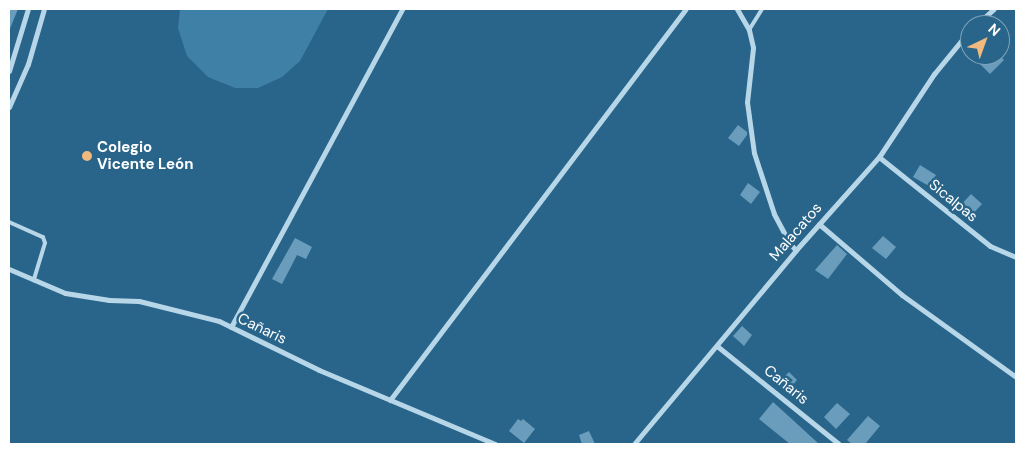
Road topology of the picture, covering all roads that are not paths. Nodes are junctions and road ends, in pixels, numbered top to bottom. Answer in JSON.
{"nodes":[{"id":1,"x":28,"y":9,"type":"edge"},
{"id":2,"x":44,"y":9,"type":"edge"},
{"id":3,"x":402,"y":9,"type":"edge"},
{"id":4,"x":686,"y":9,"type":"edge"},
{"id":5,"x":737,"y":9,"type":"edge"},
{"id":6,"x":762,"y":9,"type":"edge"},
{"id":7,"x":749,"y":30,"type":"junction"},
{"id":8,"x":960,"y":42,"type":"edge"},
{"id":9,"x":9,"y":71,"type":"edge"},
{"id":10,"x":9,"y":107,"type":"edge"},
{"id":11,"x":879,"y":157,"type":"junction"},
{"id":12,"x":9,"y":222,"type":"edge"},
{"id":13,"x":819,"y":224,"type":"junction"},
{"id":14,"x":796,"y":250,"type":"junction"},
{"id":15,"x":1016,"y":257,"type":"edge"},
{"id":16,"x":9,"y":269,"type":"edge"},
{"id":17,"x":34,"y":280,"type":"junction"},
{"id":18,"x":231,"y":327,"type":"junction"},
{"id":19,"x":717,"y":346,"type":"junction"},
{"id":20,"x":1016,"y":377,"type":"edge"},
{"id":21,"x":390,"y":400,"type":"junction"},
{"id":22,"x":495,"y":444,"type":"edge"},
{"id":23,"x":634,"y":444,"type":"edge"},
{"id":24,"x":839,"y":444,"type":"edge"}],
"edges":[{"from":1,"to":9,"type":"street"},
{"from":2,"to":10,"type":"street"},
{"from":3,"to":18,"type":"street"},
{"from":4,"to":21,"type":"street"},
{"from":5,"to":7,"type":"street"},
{"from":6,"to":7,"type":"lane"},
{"from":7,"to":14,"type":"street"},
{"from":8,"to":11,"type":"street","name":"Malacatos"},
{"from":11,"to":13,"type":"street","name":"Malacatos"},
{"from":11,"to":15,"type":"street","name":"Sicalpas"},
{"from":12,"to":17,"type":"lane"},
{"from":13,"to":14,"type":"street","name":"Malacatos"},
{"from":13,"to":20,"type":"street"},
{"from":14,"to":19,"type":"street","name":"Malacatos"},
{"from":16,"to":17,"type":"street","name":"Cañaris"},
{"from":17,"to":18,"type":"street","name":"Cañaris"},
{"from":18,"to":21,"type":"street","name":"Cañaris"},
{"from":19,"to":23,"type":"street","name":"Malacatos"},
{"from":19,"to":24,"type":"street","name":"Cañaris"},
{"from":21,"to":22,"type":"street","name":"Cañaris"}]}
